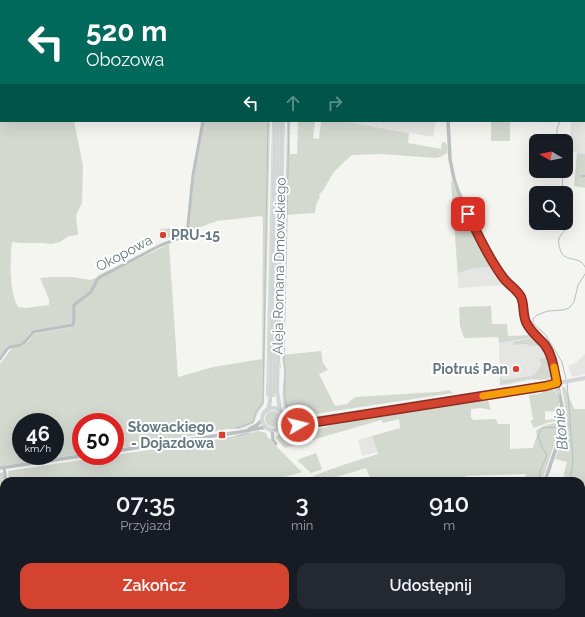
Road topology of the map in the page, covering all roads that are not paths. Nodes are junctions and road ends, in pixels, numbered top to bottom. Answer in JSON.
{"nodes":[{"id":1,"x":203,"y":122,"type":"edge"},
{"id":2,"x":275,"y":122,"type":"edge"},
{"id":3,"x":282,"y":122,"type":"edge"},
{"id":4,"x":448,"y":122,"type":"edge"},
{"id":5,"x":0,"y":359,"type":"edge"},
{"id":6,"x":555,"y":373,"type":"junction"},
{"id":7,"x":585,"y":378,"type":"edge"},
{"id":8,"x":557,"y":383,"type":"junction"},
{"id":9,"x":545,"y":385,"type":"junction"},
{"id":10,"x":560,"y":393,"type":"junction"},
{"id":11,"x":268,"y":410,"type":"junction"},
{"id":12,"x":280,"y":411,"type":"junction"},
{"id":13,"x":283,"y":416,"type":"junction"},
{"id":14,"x":262,"y":420,"type":"junction"},
{"id":15,"x":266,"y":427,"type":"junction"},
{"id":16,"x":279,"y":427,"type":"junction"},
{"id":17,"x":246,"y":430,"type":"junction"},
{"id":18,"x":272,"y":430,"type":"junction"},
{"id":19,"x":276,"y":444,"type":"dead end"},
{"id":20,"x":124,"y":450,"type":"edge"},
{"id":21,"x":72,"y":457,"type":"edge"},
{"id":22,"x":2,"y":468,"type":"edge"},
{"id":23,"x":546,"y":477,"type":"edge"}],
"edges":[{"from":1,"to":5,"type":"street","name":"Okopowa"},
{"from":2,"to":11,"type":"main road","name":"Aleja Romana Dmowskiego"},
{"from":3,"to":12,"type":"main road","name":"Aleja Romana Dmowskiego"},
{"from":4,"to":6,"type":"street"},
{"from":6,"to":8,"type":"street"},
{"from":6,"to":9,"type":"main road"},
{"from":7,"to":8,"type":"main road"},
{"from":8,"to":9,"type":"main road"},
{"from":8,"to":10,"type":"street"},
{"from":9,"to":10,"type":"main road"},
{"from":9,"to":13,"type":"main road"},
{"from":9,"to":16,"type":"main road"},
{"from":10,"to":23,"type":"street"},
{"from":11,"to":12,"type":"main road"},
{"from":11,"to":14,"type":"main road"},
{"from":12,"to":13,"type":"main road"},
{"from":13,"to":16,"type":"main road"},
{"from":14,"to":15,"type":"main road"},
{"from":14,"to":17,"type":"street"},
{"from":15,"to":17,"type":"street"},
{"from":15,"to":18,"type":"main road"},
{"from":16,"to":18,"type":"main road"},
{"from":17,"to":20,"type":"street"},
{"from":18,"to":19,"type":"street"},
{"from":21,"to":22,"type":"street"}]}
